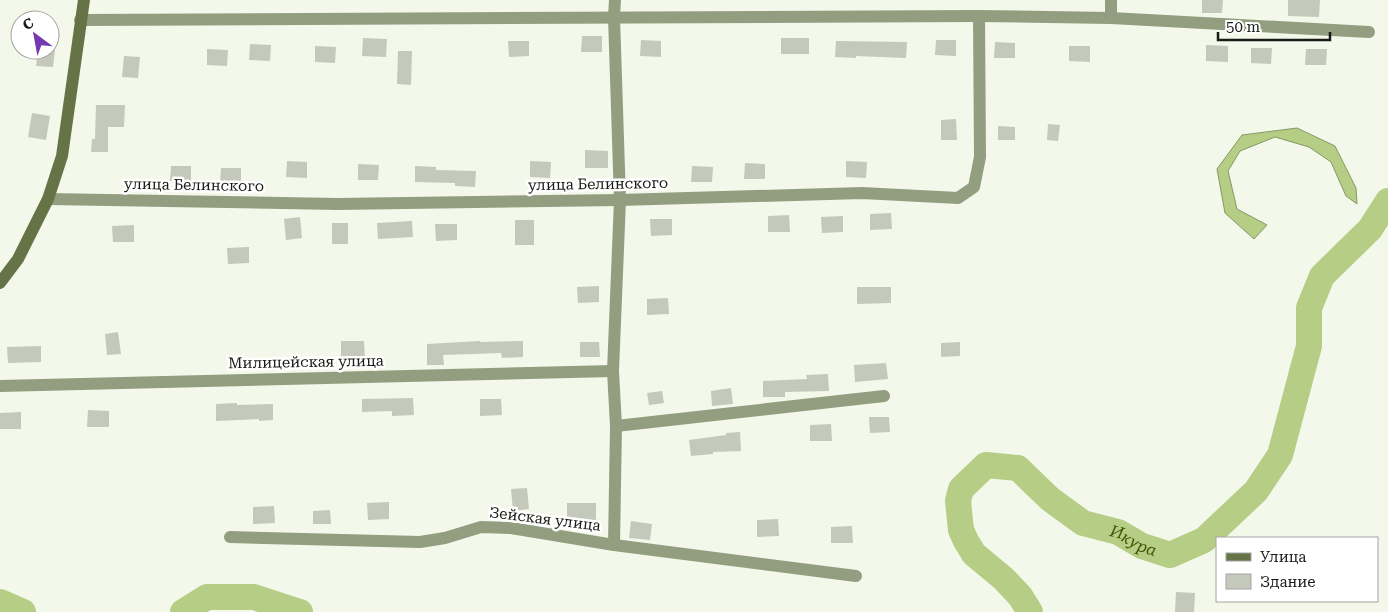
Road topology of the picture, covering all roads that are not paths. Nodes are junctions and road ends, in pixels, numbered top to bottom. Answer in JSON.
{"nodes":[{"id":1,"x":84,"y":0,"type":"edge"},
{"id":2,"x":615,"y":0,"type":"edge"},
{"id":3,"x":1111,"y":0,"type":"edge"},
{"id":4,"x":979,"y":16,"type":"junction"},
{"id":5,"x":614,"y":17,"type":"junction"},
{"id":6,"x":1111,"y":18,"type":"junction"},
{"id":7,"x":80,"y":20,"type":"junction"},
{"id":8,"x":1369,"y":32,"type":"dead end"},
{"id":9,"x":48,"y":199,"type":"junction"},
{"id":10,"x":620,"y":200,"type":"junction"},
{"id":11,"x":0,"y":283,"type":"edge"},
{"id":12,"x":614,"y":371,"type":"junction"},
{"id":13,"x":0,"y":386,"type":"edge"},
{"id":14,"x":884,"y":396,"type":"dead end"},
{"id":15,"x":616,"y":426,"type":"junction"},
{"id":16,"x":230,"y":537,"type":"dead end"},
{"id":17,"x":614,"y":545,"type":"junction"},
{"id":18,"x":856,"y":576,"type":"dead end"}],
"edges":[{"from":1,"to":7,"type":"street"},
{"from":2,"to":5,"type":"street"},
{"from":3,"to":6,"type":"street"},
{"from":4,"to":5,"type":"street"},
{"from":4,"to":6,"type":"street"},
{"from":4,"to":10,"type":"street","name":"улица Белинского"},
{"from":5,"to":7,"type":"street"},
{"from":5,"to":10,"type":"street"},
{"from":6,"to":8,"type":"street"},
{"from":7,"to":9,"type":"street"},
{"from":9,"to":10,"type":"street","name":"улица Белинского"},
{"from":9,"to":11,"type":"street"},
{"from":10,"to":12,"type":"street"},
{"from":12,"to":13,"type":"street","name":"Милицейская улица"},
{"from":12,"to":15,"type":"street"},
{"from":14,"to":15,"type":"street"},
{"from":15,"to":17,"type":"street"},
{"from":16,"to":17,"type":"street","name":"Зейская улица"},
{"from":17,"to":18,"type":"street","name":"Зейская улица"}]}
